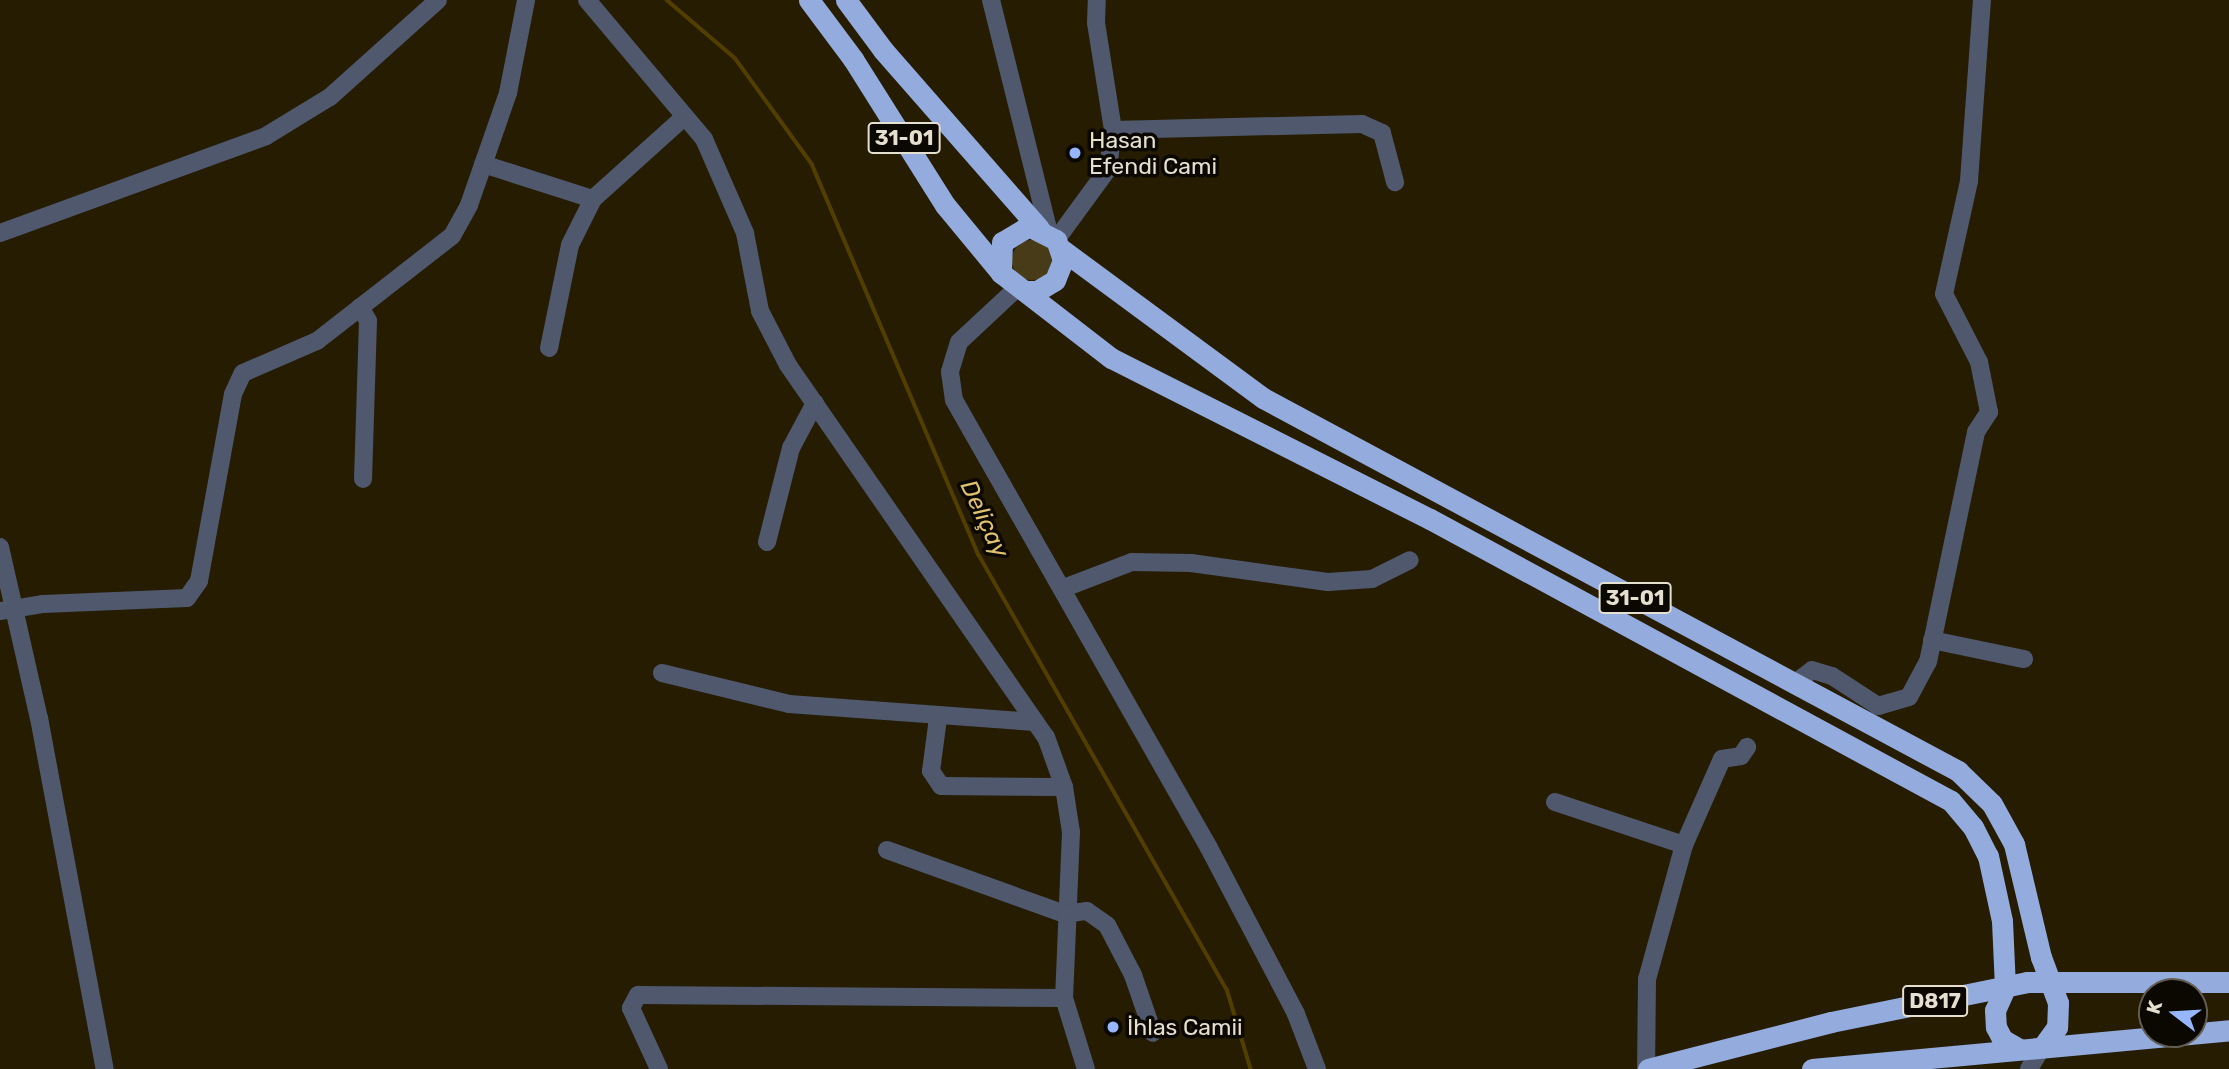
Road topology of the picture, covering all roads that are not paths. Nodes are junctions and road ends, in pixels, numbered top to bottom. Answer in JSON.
{"nodes":[{"id":1,"x":438,"y":0,"type":"edge"},
{"id":2,"x":526,"y":0,"type":"edge"},
{"id":3,"x":587,"y":0,"type":"edge"},
{"id":4,"x":809,"y":0,"type":"edge"},
{"id":5,"x":846,"y":0,"type":"edge"},
{"id":6,"x":991,"y":0,"type":"edge"},
{"id":7,"x":1097,"y":0,"type":"edge"},
{"id":8,"x":1982,"y":0,"type":"edge"},
{"id":9,"x":684,"y":117,"type":"junction"},
{"id":10,"x":1113,"y":130,"type":"junction"},
{"id":11,"x":483,"y":164,"type":"junction"},
{"id":12,"x":1395,"y":183,"type":"dead end"},
{"id":13,"x":593,"y":199,"type":"junction"},
{"id":14,"x":0,"y":233,"type":"edge"},
{"id":15,"x":1052,"y":237,"type":"junction"},
{"id":16,"x":1001,"y":273,"type":"junction"},
{"id":17,"x":1022,"y":290,"type":"junction"},
{"id":18,"x":360,"y":307,"type":"junction"},
{"id":19,"x":549,"y":348,"type":"dead end"},
{"id":20,"x":815,"y":403,"type":"junction"},
{"id":21,"x":363,"y":479,"type":"dead end"},
{"id":22,"x":767,"y":542,"type":"dead end"},
{"id":23,"x":0,"y":547,"type":"edge"},
{"id":24,"x":1410,"y":560,"type":"dead end"},
{"id":25,"x":1064,"y":588,"type":"junction"},
{"id":26,"x":7,"y":610,"type":"edge"},
{"id":27,"x":1932,"y":640,"type":"junction"},
{"id":28,"x":2024,"y":659,"type":"dead end"},
{"id":29,"x":662,"y":673,"type":"dead end"},
{"id":30,"x":1795,"y":683,"type":"junction"},
{"id":31,"x":938,"y":718,"type":"junction"},
{"id":32,"x":1035,"y":722,"type":"junction"},
{"id":33,"x":1747,"y":747,"type":"dead end"},
{"id":34,"x":1064,"y":787,"type":"junction"},
{"id":35,"x":1555,"y":802,"type":"dead end"},
{"id":36,"x":1684,"y":845,"type":"junction"},
{"id":37,"x":887,"y":850,"type":"dead end"},
{"id":38,"x":1065,"y":914,"type":"junction"},
{"id":39,"x":2229,"y":982,"type":"edge"},
{"id":40,"x":2049,"y":983,"type":"junction"},
{"id":41,"x":2005,"y":988,"type":"junction"},
{"id":42,"x":1064,"y":998,"type":"junction"},
{"id":43,"x":2229,"y":1030,"type":"edge"},
{"id":44,"x":1153,"y":1033,"type":"dead end"},
{"id":45,"x":2043,"y":1045,"type":"junction"},
{"id":46,"x":2019,"y":1049,"type":"junction"},
{"id":47,"x":105,"y":1069,"type":"edge"},
{"id":48,"x":659,"y":1069,"type":"edge"},
{"id":49,"x":1086,"y":1069,"type":"edge"},
{"id":50,"x":1317,"y":1069,"type":"edge"},
{"id":51,"x":1647,"y":1069,"type":"edge"},
{"id":52,"x":1812,"y":1069,"type":"edge"},
{"id":53,"x":2029,"y":1069,"type":"edge"}],
"edges":[{"from":1,"to":14,"type":"street"},
{"from":2,"to":11,"type":"street"},
{"from":3,"to":9,"type":"street"},
{"from":4,"to":16,"type":"highway","number":"31-01"},
{"from":5,"to":15,"type":"highway","number":"31-01"},
{"from":6,"to":15,"type":"street"},
{"from":7,"to":10,"type":"street"},
{"from":8,"to":27,"type":"street"},
{"from":9,"to":13,"type":"street"},
{"from":9,"to":20,"type":"street"},
{"from":10,"to":12,"type":"street"},
{"from":10,"to":15,"type":"street"},
{"from":11,"to":13,"type":"street"},
{"from":11,"to":18,"type":"street"},
{"from":13,"to":19,"type":"street"},
{"from":15,"to":16,"type":"highway"},
{"from":15,"to":17,"type":"highway"},
{"from":15,"to":30,"type":"highway","number":"31-01"},
{"from":16,"to":17,"type":"highway"},
{"from":17,"to":25,"type":"street"},
{"from":17,"to":41,"type":"highway","number":"31-01"},
{"from":18,"to":21,"type":"street"},
{"from":18,"to":26,"type":"street"},
{"from":20,"to":22,"type":"street"},
{"from":20,"to":32,"type":"street"},
{"from":23,"to":26,"type":"street"},
{"from":24,"to":25,"type":"street"},
{"from":25,"to":50,"type":"street"},
{"from":26,"to":47,"type":"street"},
{"from":27,"to":28,"type":"street"},
{"from":27,"to":30,"type":"street"},
{"from":29,"to":31,"type":"street"},
{"from":30,"to":40,"type":"highway","number":"31-01"},
{"from":31,"to":32,"type":"street"},
{"from":31,"to":34,"type":"street"},
{"from":32,"to":34,"type":"street"},
{"from":33,"to":36,"type":"street"},
{"from":34,"to":38,"type":"street"},
{"from":35,"to":36,"type":"street"},
{"from":36,"to":51,"type":"street"},
{"from":37,"to":38,"type":"street"},
{"from":38,"to":42,"type":"street"},
{"from":38,"to":44,"type":"street"},
{"from":39,"to":40,"type":"highway","number":"D817"},
{"from":40,"to":41,"type":"highway","number":"D817"},
{"from":40,"to":45,"type":"highway","number":"31-01"},
{"from":41,"to":46,"type":"highway","number":"31-01"},
{"from":41,"to":51,"type":"highway","number":"D817"},
{"from":42,"to":48,"type":"street"},
{"from":42,"to":49,"type":"street"},
{"from":43,"to":45,"type":"highway"},
{"from":45,"to":46,"type":"highway"},
{"from":45,"to":53,"type":"street"},
{"from":46,"to":52,"type":"highway"}]}
